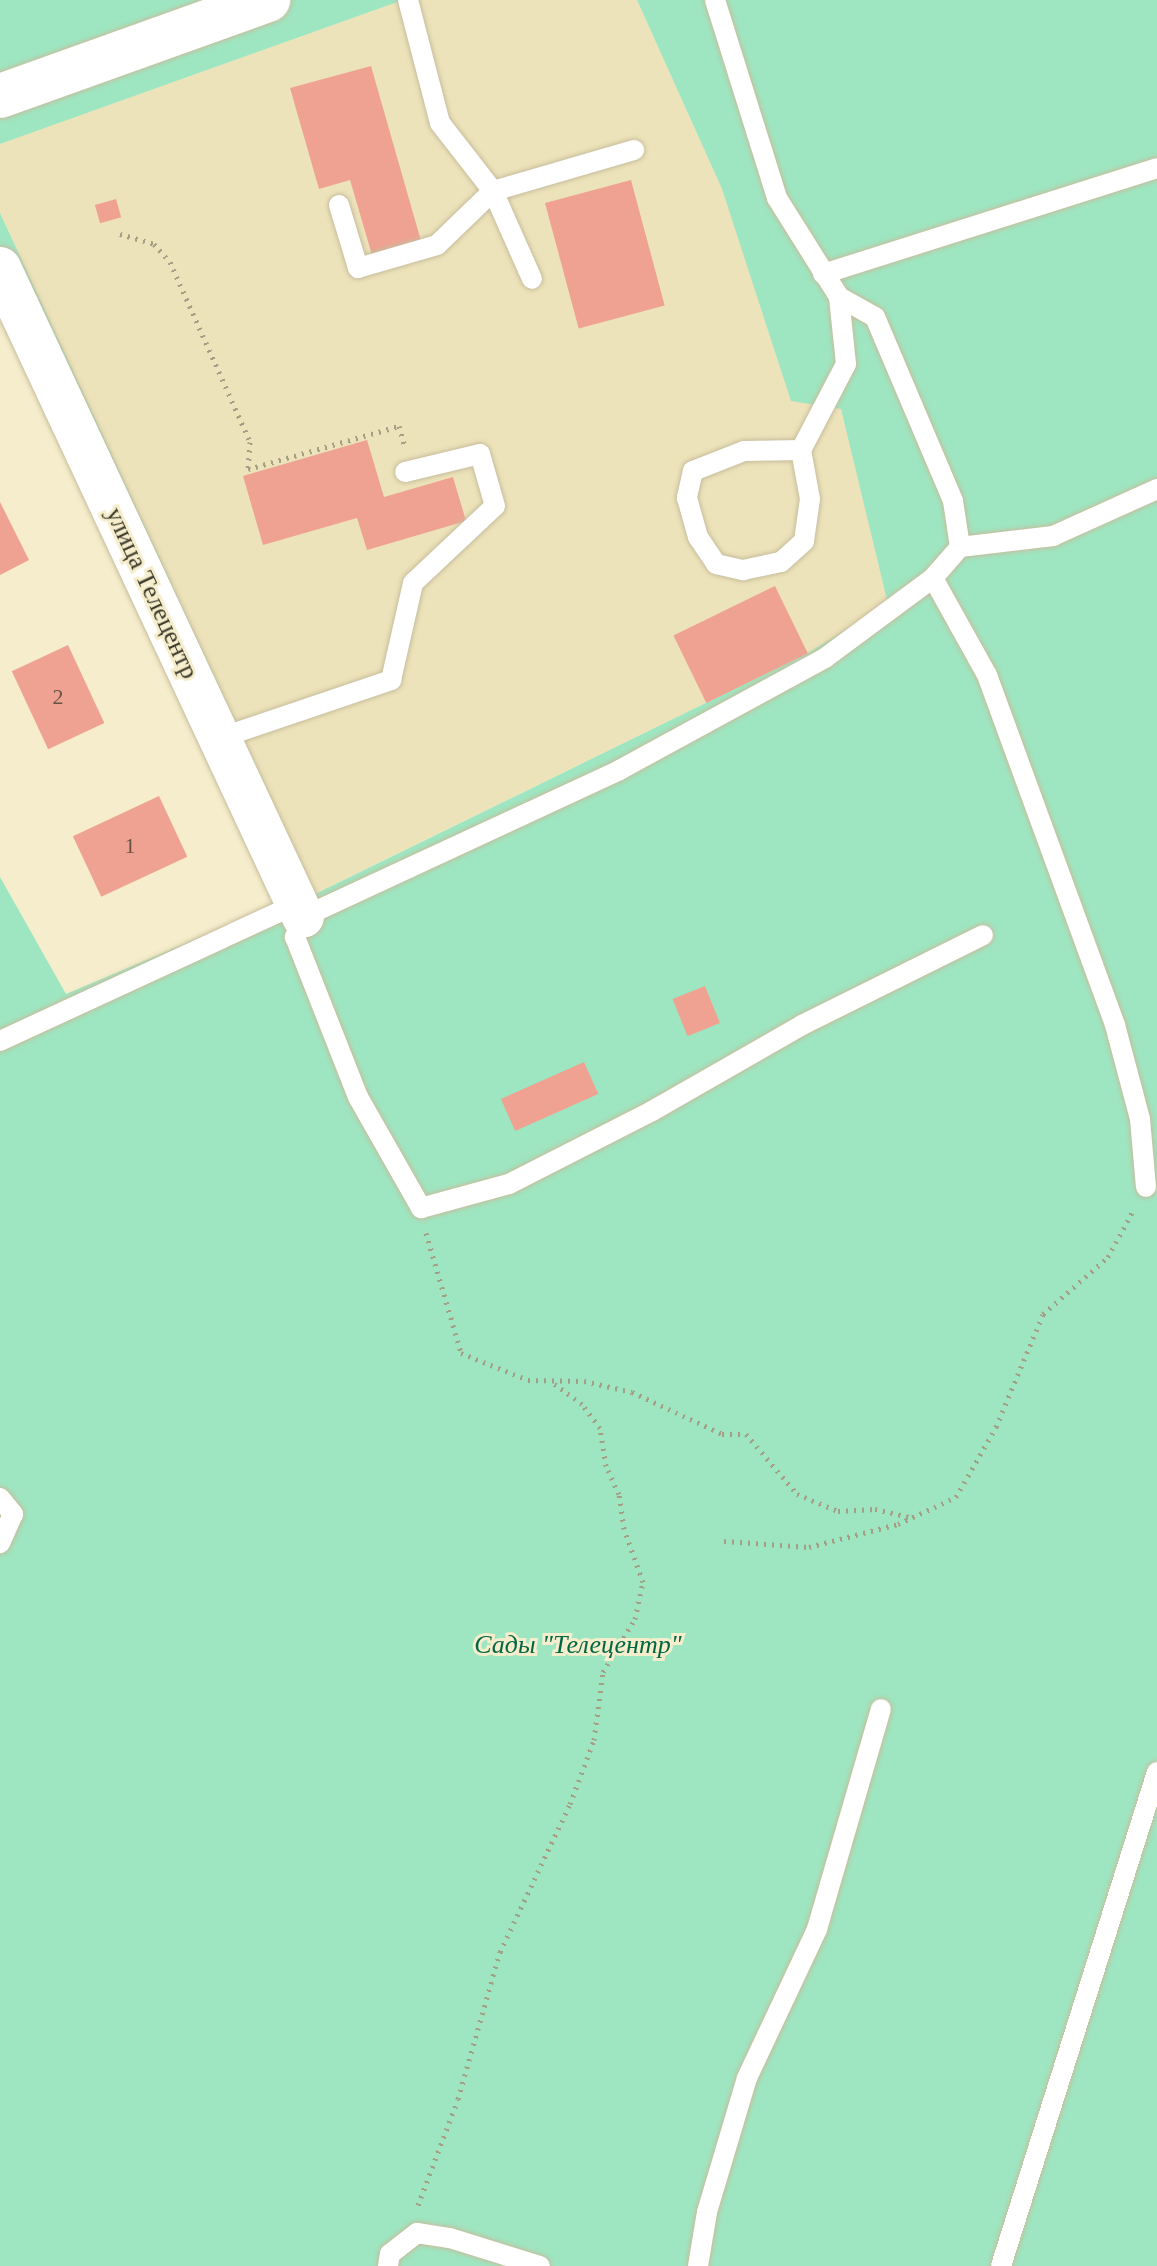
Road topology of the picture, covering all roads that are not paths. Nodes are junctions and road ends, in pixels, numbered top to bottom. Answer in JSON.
{"nodes":[{"id":1,"x":268,"y":0,"type":"edge"},
{"id":2,"x":408,"y":0,"type":"edge"},
{"id":3,"x":715,"y":0,"type":"edge"},
{"id":4,"x":0,"y":96,"type":"edge"},
{"id":5,"x":634,"y":150,"type":"dead end"},
{"id":6,"x":1157,"y":168,"type":"edge"},
{"id":7,"x":493,"y":191,"type":"junction"},
{"id":8,"x":339,"y":205,"type":"dead end"},
{"id":9,"x":0,"y":268,"type":"edge"},
{"id":10,"x":823,"y":274,"type":"junction"},
{"id":11,"x":532,"y":279,"type":"dead end"},
{"id":12,"x":839,"y":297,"type":"junction"},
{"id":13,"x":801,"y":450,"type":"junction"},
{"id":14,"x":408,"y":471,"type":"road end"},
{"id":15,"x":1157,"y":489,"type":"edge"},
{"id":16,"x":960,"y":547,"type":"junction"},
{"id":17,"x":933,"y":578,"type":"junction"},
{"id":18,"x":220,"y":738,"type":"junction"},
{"id":19,"x":300,"y":911,"type":"junction"},
{"id":20,"x":983,"y":935,"type":"dead end"},
{"id":21,"x":0,"y":1041,"type":"edge"},
{"id":22,"x":1146,"y":1187,"type":"road end"},
{"id":23,"x":0,"y":1498,"type":"edge"},
{"id":24,"x":0,"y":1543,"type":"edge"},
{"id":25,"x":881,"y":1709,"type":"dead end"},
{"id":26,"x":1157,"y":1772,"type":"edge"},
{"id":27,"x":388,"y":2266,"type":"edge"},
{"id":28,"x":540,"y":2266,"type":"edge"},
{"id":29,"x":698,"y":2266,"type":"edge"},
{"id":30,"x":1001,"y":2266,"type":"edge"}],
"edges":[{"from":1,"to":4,"type":"street"},
{"from":2,"to":7,"type":"lane"},
{"from":3,"to":10,"type":"lane"},
{"from":5,"to":7,"type":"lane"},
{"from":6,"to":10,"type":"lane"},
{"from":7,"to":8,"type":"lane"},
{"from":7,"to":11,"type":"lane"},
{"from":9,"to":18,"type":"street","name":"улица Телецентр"},
{"from":10,"to":12,"type":"lane"},
{"from":12,"to":13,"type":"lane"},
{"from":12,"to":16,"type":"lane"},
{"from":13,"to":13,"type":"lane"},
{"from":14,"to":18,"type":"lane"},
{"from":15,"to":16,"type":"lane"},
{"from":16,"to":17,"type":"lane"},
{"from":17,"to":19,"type":"lane"},
{"from":17,"to":22,"type":"lane"},
{"from":18,"to":19,"type":"street","name":"улица Телецентр"},
{"from":19,"to":20,"type":"lane"},
{"from":19,"to":21,"type":"lane"},
{"from":23,"to":24,"type":"lane"},
{"from":25,"to":29,"type":"lane"},
{"from":26,"to":30,"type":"lane"},
{"from":27,"to":28,"type":"lane"}]}
